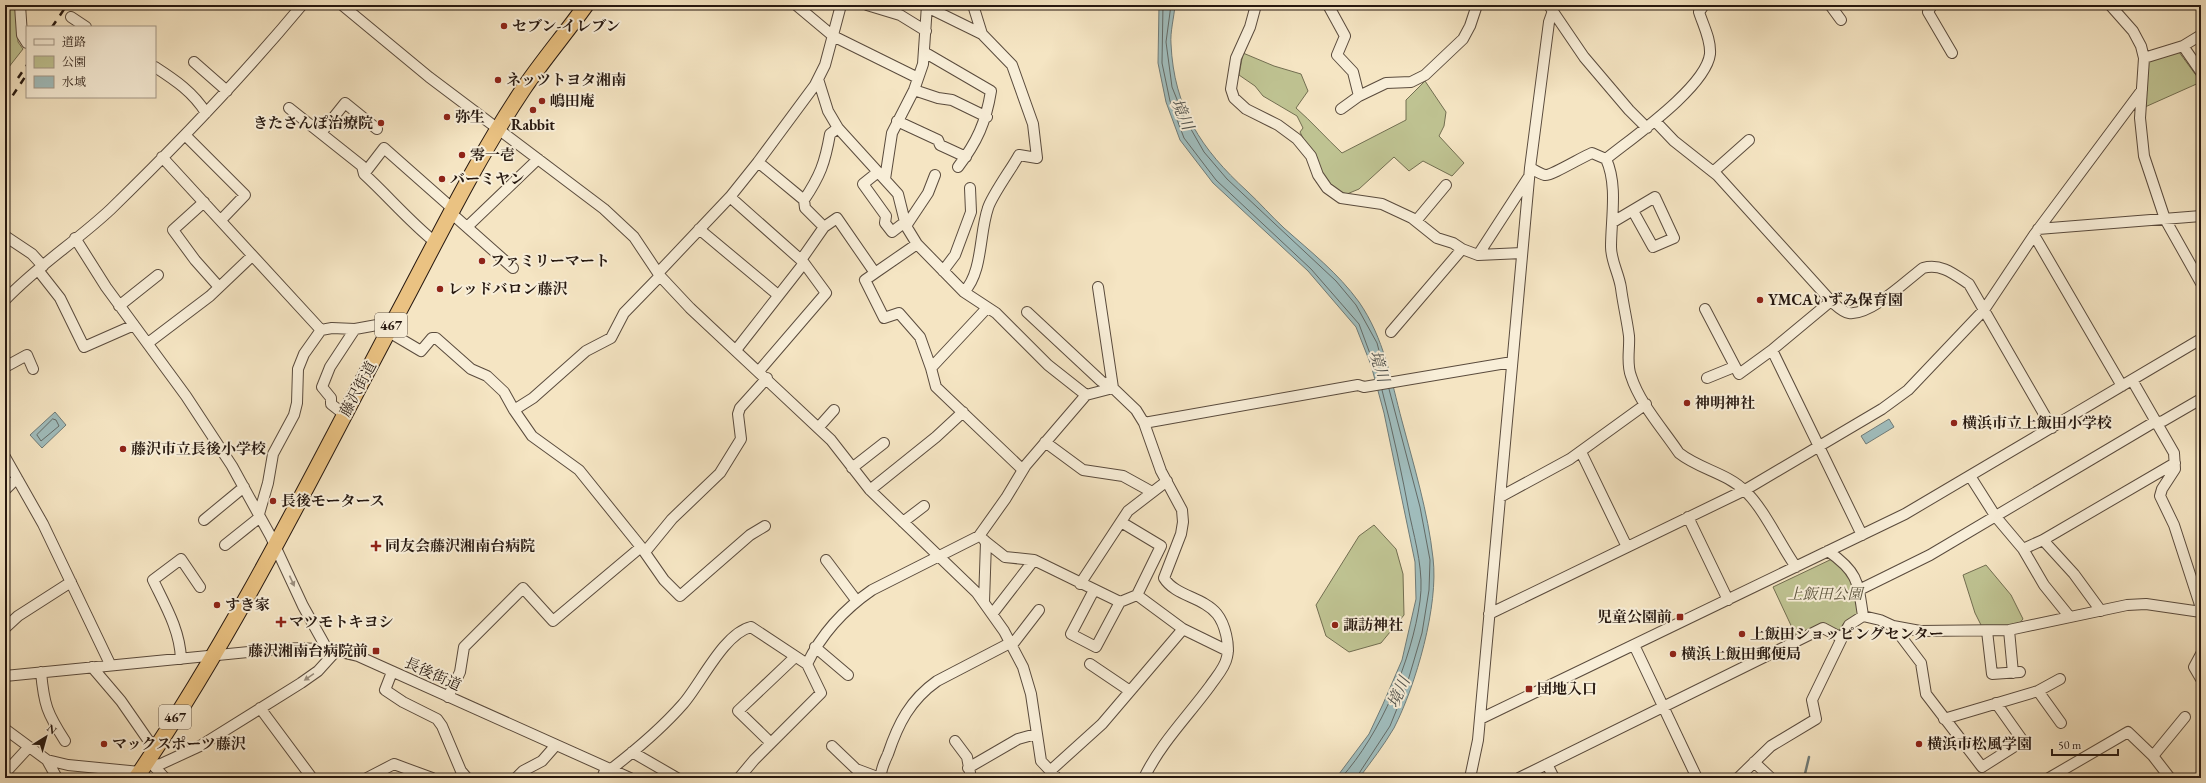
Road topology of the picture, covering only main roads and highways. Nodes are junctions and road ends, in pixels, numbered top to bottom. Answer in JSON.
{"nodes":[{"id":1,"x":586,"y":5,"type":"edge"},
{"id":2,"x":146,"y":765,"type":"edge"}],
"edges":[{"from":1,"to":2,"type":"highway","name":"藤沢街道","number":"467"}]}
